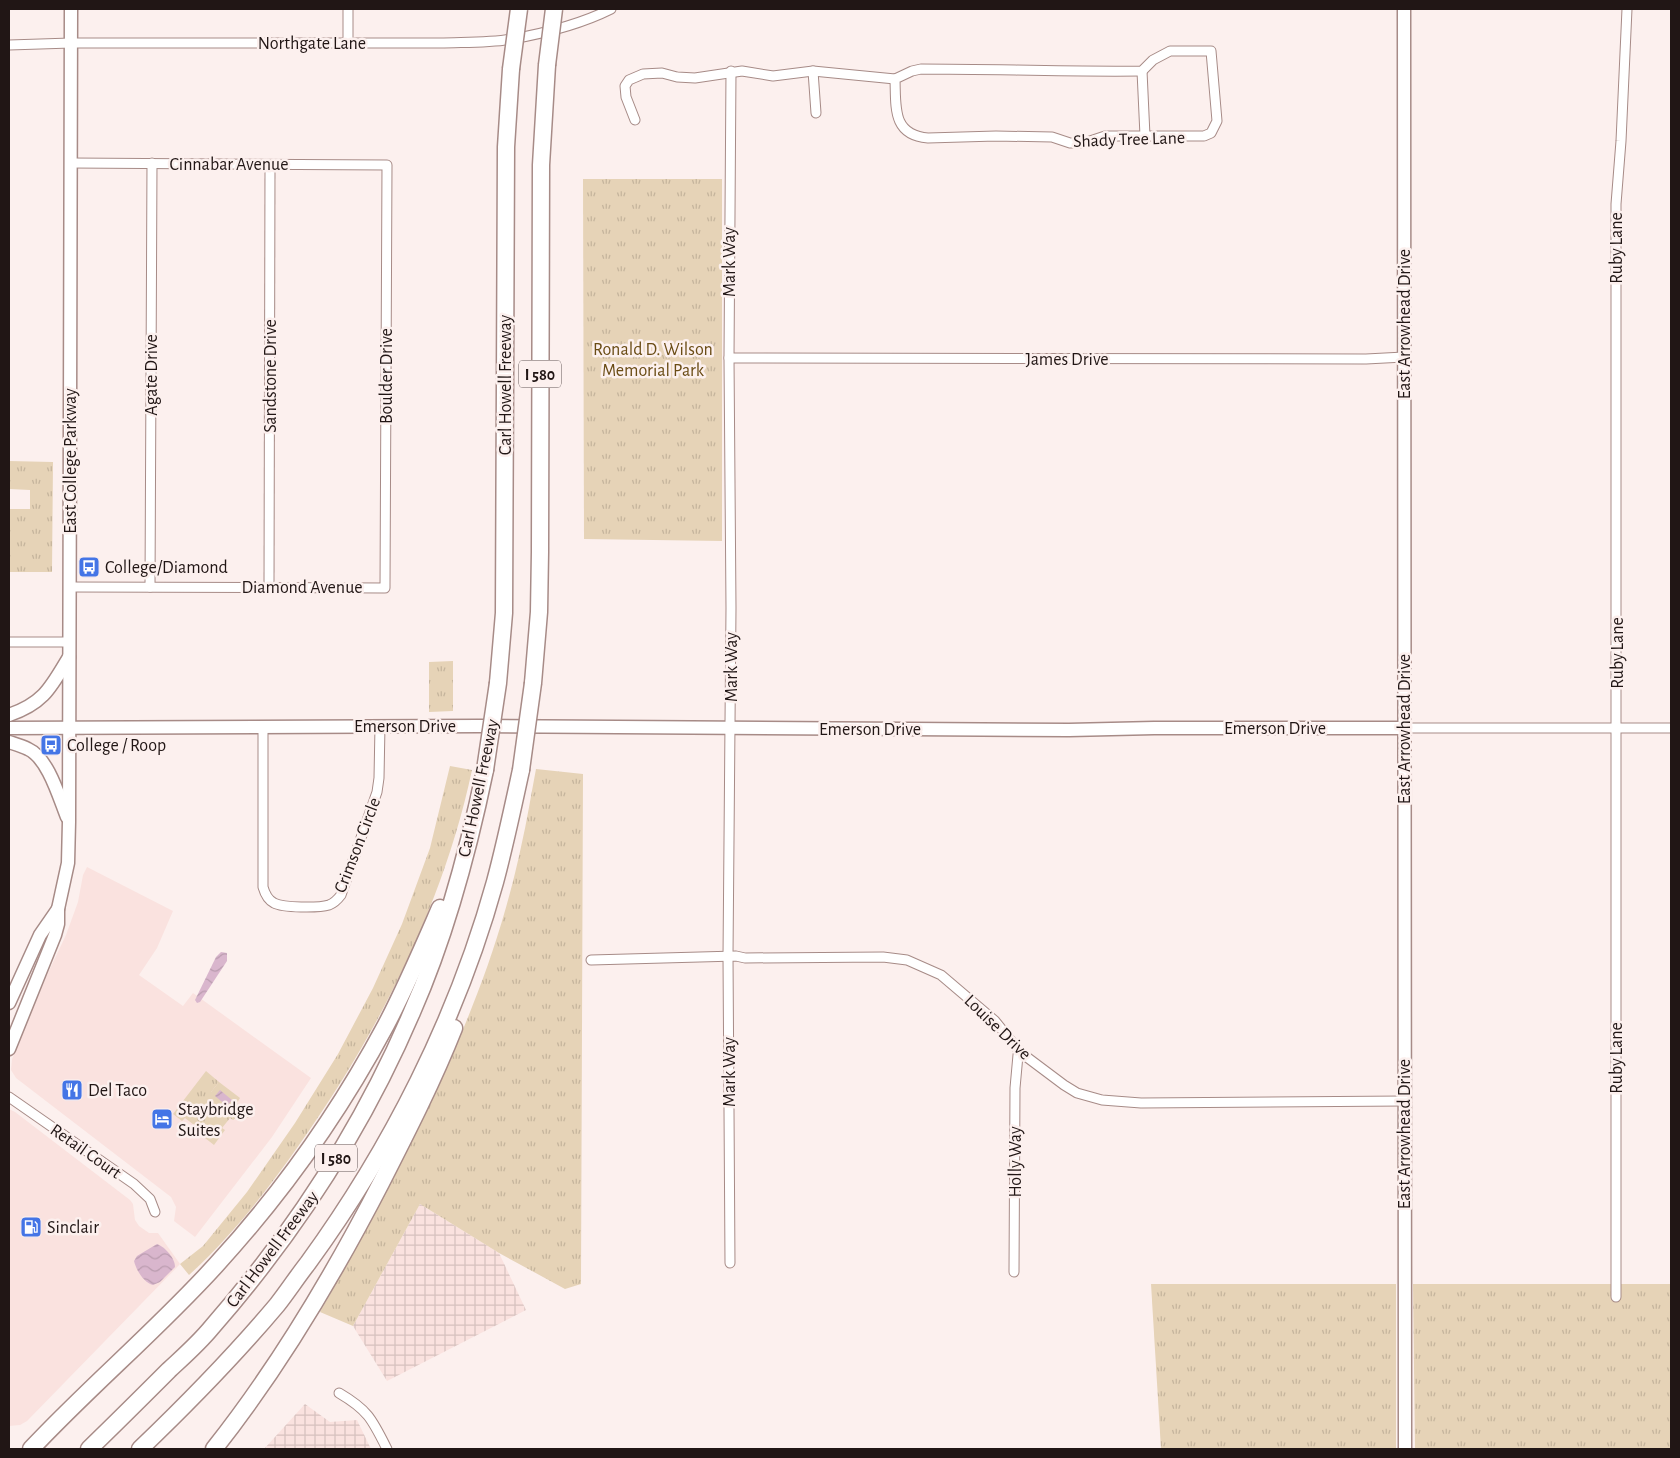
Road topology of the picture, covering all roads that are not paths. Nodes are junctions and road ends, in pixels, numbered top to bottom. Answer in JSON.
{"nodes":[{"id":1,"x":71,"y":9,"type":"edge"},
{"id":2,"x":348,"y":9,"type":"edge"},
{"id":3,"x":519,"y":9,"type":"edge"},
{"id":4,"x":554,"y":9,"type":"edge"},
{"id":5,"x":611,"y":9,"type":"edge"},
{"id":6,"x":1404,"y":9,"type":"edge"},
{"id":7,"x":1627,"y":9,"type":"edge"},
{"id":8,"x":71,"y":42,"type":"junction"},
{"id":9,"x":348,"y":43,"type":"junction"},
{"id":10,"x":9,"y":45,"type":"edge"},
{"id":11,"x":731,"y":71,"type":"junction"},
{"id":12,"x":813,"y":71,"type":"junction"},
{"id":13,"x":1142,"y":71,"type":"junction"},
{"id":14,"x":895,"y":79,"type":"junction"},
{"id":15,"x":816,"y":113,"type":"dead end"},
{"id":16,"x":635,"y":120,"type":"dead end"},
{"id":17,"x":1145,"y":136,"type":"junction"},
{"id":18,"x":71,"y":163,"type":"junction"},
{"id":19,"x":152,"y":163,"type":"junction"},
{"id":20,"x":270,"y":165,"type":"junction"},
{"id":21,"x":387,"y":165,"type":"joint"},
{"id":22,"x":1404,"y":357,"type":"junction"},
{"id":23,"x":729,"y":358,"type":"junction"},
{"id":24,"x":69,"y":587,"type":"junction"},
{"id":25,"x":150,"y":587,"type":"junction"},
{"id":26,"x":269,"y":587,"type":"junction"},
{"id":27,"x":385,"y":588,"type":"joint"},
{"id":28,"x":9,"y":642,"type":"edge"},
{"id":29,"x":69,"y":642,"type":"junction"},
{"id":30,"x":69,"y":657,"type":"junction"},
{"id":31,"x":9,"y":715,"type":"edge"},
{"id":32,"x":380,"y":726,"type":"junction"},
{"id":33,"x":263,"y":727,"type":"junction"},
{"id":34,"x":730,"y":727,"type":"junction"},
{"id":35,"x":9,"y":728,"type":"edge"},
{"id":36,"x":69,"y":728,"type":"junction"},
{"id":37,"x":1404,"y":728,"type":"junction"},
{"id":38,"x":1617,"y":728,"type":"junction"},
{"id":39,"x":1671,"y":728,"type":"edge"},
{"id":40,"x":9,"y":742,"type":"edge"},
{"id":41,"x":478,"y":805,"type":"junction"},
{"id":42,"x":69,"y":822,"type":"junction"},
{"id":43,"x":494,"y":884,"type":"junction"},
{"id":44,"x":58,"y":909,"type":"junction"},
{"id":45,"x":728,"y":956,"type":"junction"},
{"id":46,"x":591,"y":960,"type":"dead end"},
{"id":47,"x":9,"y":1004,"type":"edge"},
{"id":48,"x":9,"y":1048,"type":"edge"},
{"id":49,"x":1020,"y":1052,"type":"junction"},
{"id":50,"x":9,"y":1097,"type":"edge"},
{"id":51,"x":1404,"y":1101,"type":"junction"},
{"id":52,"x":155,"y":1212,"type":"dead end"},
{"id":53,"x":730,"y":1263,"type":"dead end"},
{"id":54,"x":1014,"y":1272,"type":"dead end"},
{"id":55,"x":1616,"y":1297,"type":"dead end"},
{"id":56,"x":339,"y":1393,"type":"dead end"},
{"id":57,"x":46,"y":1433,"type":"junction"},
{"id":58,"x":23,"y":1449,"type":"edge"},
{"id":59,"x":31,"y":1449,"type":"edge"},
{"id":60,"x":89,"y":1449,"type":"edge"},
{"id":61,"x":140,"y":1449,"type":"edge"},
{"id":62,"x":214,"y":1449,"type":"edge"},
{"id":63,"x":387,"y":1449,"type":"edge"},
{"id":64,"x":1405,"y":1449,"type":"edge"}],
"edges":[{"from":1,"to":8,"type":"street","name":"East College Parkway"},
{"from":2,"to":9,"type":"street"},
{"from":3,"to":41,"type":"highway","name":"Carl Howell Freeway","number":"I 580","bridge":true},
{"from":4,"to":43,"type":"highway","name":"Carl Howell Freeway","number":"I 580","bridge":true},
{"from":5,"to":9,"type":"street","name":"Northgate Lane"},
{"from":6,"to":22,"type":"street","name":"East Arrowhead Drive"},
{"from":7,"to":38,"type":"street","name":"Ruby Lane"},
{"from":8,"to":9,"type":"street","name":"Northgate Lane"},
{"from":8,"to":10,"type":"street","name":"Northgate Lane"},
{"from":8,"to":18,"type":"street","name":"East College Parkway"},
{"from":11,"to":12,"type":"street"},
{"from":11,"to":16,"type":"street"},
{"from":11,"to":23,"type":"street","name":"Mark Way"},
{"from":12,"to":14,"type":"street"},
{"from":12,"to":15,"type":"street"},
{"from":13,"to":14,"type":"street"},
{"from":13,"to":17,"type":"street"},
{"from":13,"to":17,"type":"street","name":"Shady Tree Lane"},
{"from":14,"to":17,"type":"street","name":"Shady Tree Lane"},
{"from":18,"to":19,"type":"street","name":"Cinnabar Avenue"},
{"from":18,"to":24,"type":"street","name":"East College Parkway"},
{"from":19,"to":20,"type":"street","name":"Cinnabar Avenue"},
{"from":19,"to":25,"type":"street","name":"Agate Drive"},
{"from":20,"to":21,"type":"street","name":"Cinnabar Avenue"},
{"from":20,"to":26,"type":"street","name":"Sandstone Drive"},
{"from":21,"to":27,"type":"street","name":"Boulder Drive"},
{"from":22,"to":23,"type":"street","name":"James Drive"},
{"from":22,"to":37,"type":"street","name":"East Arrowhead Drive"},
{"from":23,"to":34,"type":"street","name":"Mark Way"},
{"from":24,"to":25,"type":"street","name":"Diamond Avenue"},
{"from":24,"to":29,"type":"street","name":"East College Parkway"},
{"from":25,"to":26,"type":"street","name":"Diamond Avenue"},
{"from":26,"to":27,"type":"street","name":"Diamond Avenue"},
{"from":28,"to":29,"type":"street"},
{"from":29,"to":30,"type":"street","name":"East College Parkway"},
{"from":30,"to":31,"type":"street"},
{"from":30,"to":36,"type":"street","name":"East College Parkway"},
{"from":32,"to":33,"type":"street","name":"Emerson Drive"},
{"from":32,"to":33,"type":"street","name":"Crimson Circle"},
{"from":32,"to":34,"type":"street","name":"Emerson Drive"},
{"from":33,"to":36,"type":"street","name":"Emerson Drive"},
{"from":34,"to":37,"type":"street","name":"Emerson Drive"},
{"from":34,"to":45,"type":"street","name":"Mark Way"},
{"from":35,"to":36,"type":"street","name":"Emerson Drive"},
{"from":36,"to":42,"type":"street","name":"East College Parkway"},
{"from":37,"to":38,"type":"street","name":"Emerson Drive"},
{"from":37,"to":51,"type":"street","name":"East Arrowhead Drive"},
{"from":38,"to":39,"type":"street","name":"Emerson Drive"},
{"from":38,"to":55,"type":"street","name":"Ruby Lane"},
{"from":40,"to":42,"type":"street"},
{"from":41,"to":57,"type":"highway"},
{"from":41,"to":60,"type":"highway","name":"Carl Howell Freeway","number":"I 580"},
{"from":42,"to":44,"type":"street","name":"East College Parkway"},
{"from":43,"to":61,"type":"highway","name":"Carl Howell Freeway","number":"I 580"},
{"from":43,"to":62,"type":"highway"},
{"from":44,"to":47,"type":"street","name":"East College Parkway"},
{"from":44,"to":48,"type":"street","name":"East College Parkway"},
{"from":45,"to":46,"type":"street","name":"Louise Drive"},
{"from":45,"to":49,"type":"street","name":"Louise Drive"},
{"from":45,"to":53,"type":"street","name":"Mark Way"},
{"from":49,"to":51,"type":"street","name":"Louise Drive"},
{"from":49,"to":54,"type":"street","name":"Holly Way"},
{"from":50,"to":52,"type":"street","name":"Retail Court"},
{"from":51,"to":64,"type":"street","name":"East Arrowhead Drive"},
{"from":56,"to":63,"type":"street"},
{"from":57,"to":58,"type":"highway"},
{"from":57,"to":59,"type":"highway"}]}
